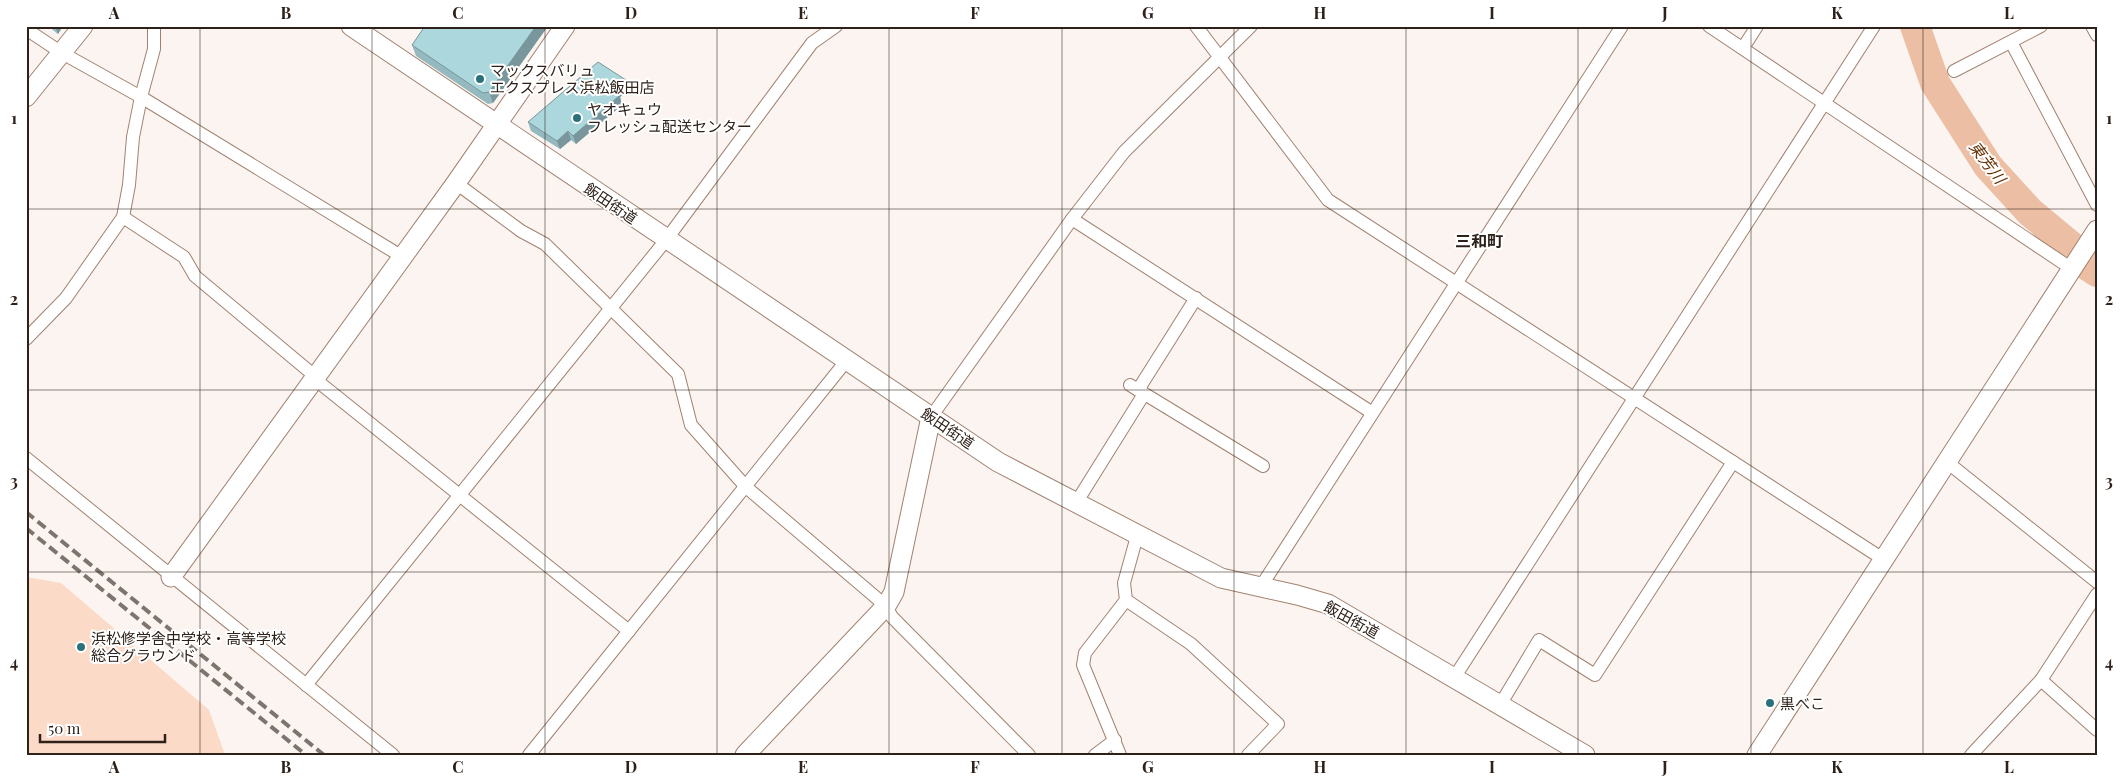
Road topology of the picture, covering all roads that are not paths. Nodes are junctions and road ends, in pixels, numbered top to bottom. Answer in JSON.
{"nodes":[{"id":1,"x":83,"y":26,"type":"edge"},
{"id":2,"x":154,"y":26,"type":"edge"},
{"id":3,"x":565,"y":26,"type":"edge"},
{"id":4,"x":836,"y":26,"type":"edge"},
{"id":5,"x":1196,"y":26,"type":"edge"},
{"id":6,"x":1251,"y":26,"type":"edge"},
{"id":7,"x":1622,"y":26,"type":"edge"},
{"id":8,"x":1709,"y":26,"type":"edge"},
{"id":9,"x":1757,"y":26,"type":"edge"},
{"id":10,"x":1874,"y":26,"type":"edge"},
{"id":11,"x":2041,"y":26,"type":"edge"},
{"id":12,"x":2092,"y":26,"type":"edge"},
{"id":13,"x":26,"y":29,"type":"edge"},
{"id":14,"x":361,"y":29,"type":"edge"},
{"id":15,"x":2097,"y":35,"type":"edge"},
{"id":16,"x":2011,"y":42,"type":"junction"},
{"id":17,"x":1743,"y":48,"type":"junction"},
{"id":18,"x":62,"y":53,"type":"junction"},
{"id":19,"x":1220,"y":56,"type":"junction"},
{"id":20,"x":1954,"y":71,"type":"dead end"},
{"id":21,"x":26,"y":97,"type":"edge"},
{"id":22,"x":140,"y":97,"type":"junction"},
{"id":23,"x":1824,"y":102,"type":"junction"},
{"id":24,"x":495,"y":125,"type":"junction"},
{"id":25,"x":456,"y":183,"type":"junction"},
{"id":26,"x":2097,"y":205,"type":"edge"},
{"id":27,"x":122,"y":217,"type":"junction"},
{"id":28,"x":1072,"y":219,"type":"junction"},
{"id":29,"x":2097,"y":230,"type":"edge"},
{"id":30,"x":666,"y":240,"type":"junction"},
{"id":31,"x":401,"y":256,"type":"junction"},
{"id":32,"x":2072,"y":269,"type":"junction"},
{"id":33,"x":1456,"y":282,"type":"junction"},
{"id":34,"x":1196,"y":298,"type":"junction"},
{"id":35,"x":609,"y":309,"type":"junction"},
{"id":36,"x":26,"y":339,"type":"edge"},
{"id":37,"x":847,"y":360,"type":"junction"},
{"id":38,"x":316,"y":377,"type":"junction"},
{"id":39,"x":1137,"y":389,"type":"junction"},
{"id":40,"x":1633,"y":397,"type":"junction"},
{"id":41,"x":1371,"y":412,"type":"junction"},
{"id":42,"x":931,"y":416,"type":"junction"},
{"id":43,"x":26,"y":458,"type":"edge"},
{"id":44,"x":1733,"y":462,"type":"junction"},
{"id":45,"x":1947,"y":462,"type":"junction"},
{"id":46,"x":1263,"y":466,"type":"dead end"},
{"id":47,"x":746,"y":487,"type":"junction"},
{"id":48,"x":460,"y":494,"type":"junction"},
{"id":49,"x":1076,"y":503,"type":"junction"},
{"id":50,"x":1138,"y":536,"type":"junction"},
{"id":51,"x":1884,"y":559,"type":"junction"},
{"id":52,"x":171,"y":577,"type":"junction"},
{"id":53,"x":2097,"y":582,"type":"edge"},
{"id":54,"x":1260,"y":588,"type":"junction"},
{"id":55,"x":2097,"y":594,"type":"edge"},
{"id":56,"x":1126,"y":600,"type":"junction"},
{"id":57,"x":886,"y":606,"type":"junction"},
{"id":58,"x":629,"y":631,"type":"junction"},
{"id":59,"x":1454,"y":678,"type":"junction"},
{"id":60,"x":2041,"y":680,"type":"junction"},
{"id":61,"x":306,"y":685,"type":"junction"},
{"id":62,"x":1500,"y":705,"type":"junction"},
{"id":63,"x":2097,"y":730,"type":"edge"},
{"id":64,"x":1115,"y":740,"type":"junction"},
{"id":65,"x":393,"y":755,"type":"edge"},
{"id":66,"x":528,"y":755,"type":"edge"},
{"id":67,"x":745,"y":755,"type":"edge"},
{"id":68,"x":1029,"y":755,"type":"edge"},
{"id":69,"x":1095,"y":755,"type":"edge"},
{"id":70,"x":1120,"y":755,"type":"edge"},
{"id":71,"x":1248,"y":755,"type":"edge"},
{"id":72,"x":1585,"y":755,"type":"edge"},
{"id":73,"x":1757,"y":755,"type":"edge"},
{"id":74,"x":1971,"y":755,"type":"edge"}],
"edges":[{"from":1,"to":18,"type":"street"},
{"from":2,"to":22,"type":"street"},
{"from":3,"to":24,"type":"street"},
{"from":4,"to":30,"type":"street"},
{"from":5,"to":19,"type":"street"},
{"from":6,"to":19,"type":"street"},
{"from":7,"to":33,"type":"street"},
{"from":8,"to":17,"type":"street"},
{"from":9,"to":17,"type":"street"},
{"from":10,"to":23,"type":"street"},
{"from":11,"to":16,"type":"street"},
{"from":12,"to":15,"type":"street"},
{"from":13,"to":18,"type":"street"},
{"from":14,"to":24,"type":"street","name":"飯田街道"},
{"from":16,"to":20,"type":"street"},
{"from":16,"to":26,"type":"street"},
{"from":17,"to":23,"type":"street"},
{"from":18,"to":21,"type":"street"},
{"from":18,"to":22,"type":"street"},
{"from":19,"to":28,"type":"street"},
{"from":19,"to":33,"type":"street"},
{"from":22,"to":27,"type":"street"},
{"from":22,"to":31,"type":"street"},
{"from":23,"to":32,"type":"street"},
{"from":23,"to":40,"type":"street"},
{"from":24,"to":25,"type":"street"},
{"from":24,"to":30,"type":"street","name":"飯田街道"},
{"from":25,"to":31,"type":"street"},
{"from":25,"to":35,"type":"street"},
{"from":27,"to":36,"type":"street"},
{"from":27,"to":38,"type":"street"},
{"from":28,"to":34,"type":"street"},
{"from":28,"to":42,"type":"street"},
{"from":29,"to":32,"type":"street"},
{"from":30,"to":35,"type":"street"},
{"from":30,"to":37,"type":"street","name":"飯田街道"},
{"from":31,"to":38,"type":"street"},
{"from":32,"to":45,"type":"street"},
{"from":33,"to":40,"type":"street"},
{"from":33,"to":41,"type":"street"},
{"from":34,"to":39,"type":"street"},
{"from":34,"to":41,"type":"street"},
{"from":35,"to":47,"type":"street"},
{"from":35,"to":48,"type":"street"},
{"from":37,"to":42,"type":"street","name":"飯田街道"},
{"from":37,"to":47,"type":"street"},
{"from":38,"to":48,"type":"street"},
{"from":38,"to":52,"type":"street"},
{"from":39,"to":46,"type":"street"},
{"from":39,"to":49,"type":"street"},
{"from":40,"to":44,"type":"street"},
{"from":40,"to":59,"type":"street"},
{"from":41,"to":54,"type":"street"},
{"from":42,"to":49,"type":"street","name":"飯田街道"},
{"from":42,"to":57,"type":"street"},
{"from":43,"to":52,"type":"street"},
{"from":44,"to":51,"type":"street"},
{"from":44,"to":62,"type":"street"},
{"from":45,"to":51,"type":"street"},
{"from":45,"to":53,"type":"street"},
{"from":47,"to":57,"type":"street"},
{"from":47,"to":58,"type":"street"},
{"from":48,"to":58,"type":"street"},
{"from":48,"to":61,"type":"street"},
{"from":49,"to":50,"type":"street","name":"飯田街道"},
{"from":50,"to":54,"type":"street","name":"飯田街道"},
{"from":50,"to":56,"type":"street"},
{"from":51,"to":73,"type":"street"},
{"from":52,"to":61,"type":"street"},
{"from":54,"to":59,"type":"street","name":"飯田街道"},
{"from":55,"to":60,"type":"street"},
{"from":56,"to":64,"type":"street"},
{"from":56,"to":71,"type":"street"},
{"from":57,"to":67,"type":"street"},
{"from":57,"to":68,"type":"street"},
{"from":58,"to":66,"type":"street"},
{"from":59,"to":62,"type":"street","name":"飯田街道"},
{"from":60,"to":63,"type":"street"},
{"from":60,"to":74,"type":"street"},
{"from":61,"to":65,"type":"street"},
{"from":62,"to":72,"type":"street","name":"飯田街道"},
{"from":64,"to":69,"type":"street"},
{"from":64,"to":70,"type":"street"}]}
